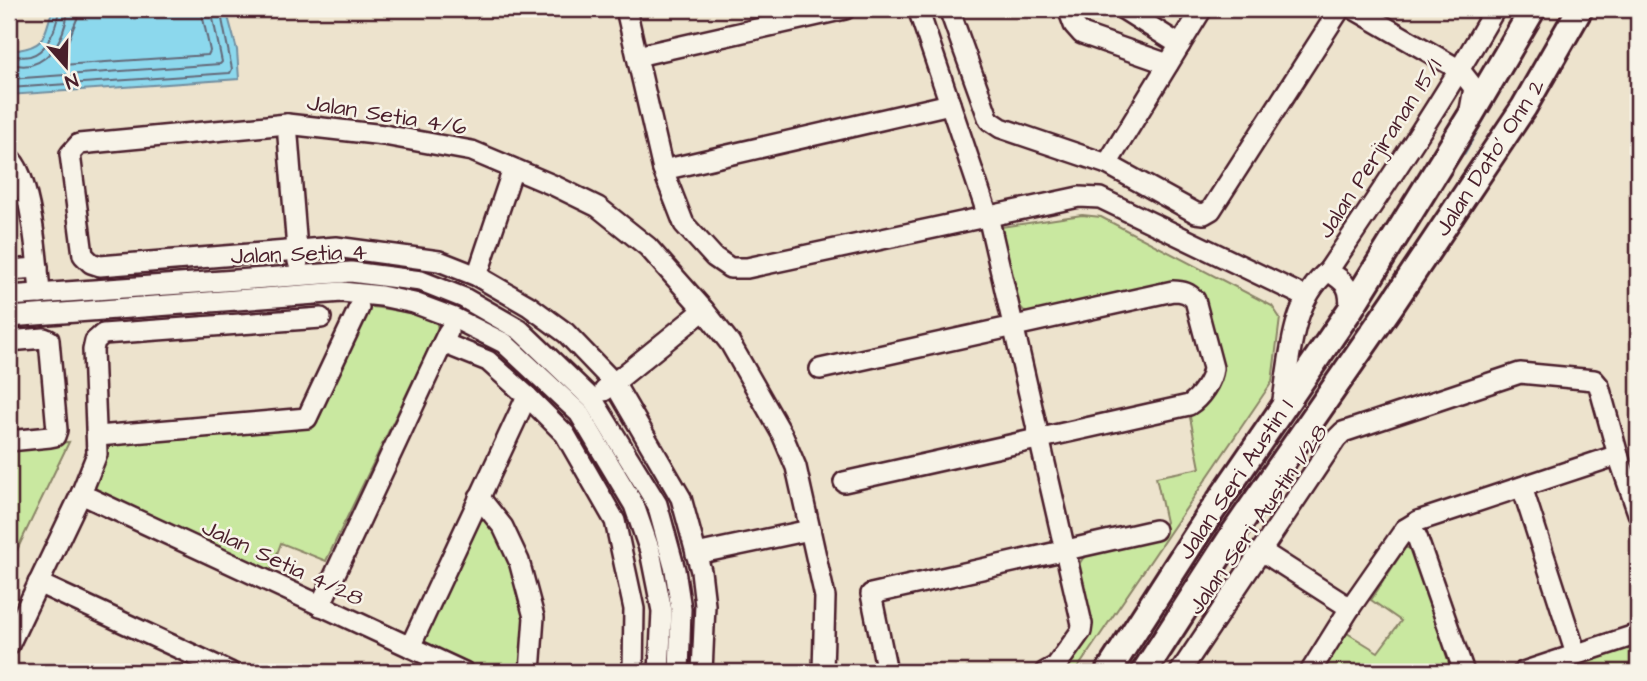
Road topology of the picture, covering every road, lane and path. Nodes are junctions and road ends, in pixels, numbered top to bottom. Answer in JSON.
{"nodes":[{"id":1,"x":626,"y":9,"type":"edge"},
{"id":2,"x":845,"y":9,"type":"edge"},
{"id":3,"x":918,"y":9,"type":"edge"},
{"id":4,"x":949,"y":9,"type":"edge"},
{"id":5,"x":1068,"y":9,"type":"edge"},
{"id":6,"x":1123,"y":9,"type":"edge"},
{"id":7,"x":1202,"y":9,"type":"edge"},
{"id":8,"x":1340,"y":9,"type":"edge"},
{"id":9,"x":1354,"y":9,"type":"edge"},
{"id":10,"x":1495,"y":9,"type":"edge"},
{"id":11,"x":1533,"y":9,"type":"edge"},
{"id":12,"x":1580,"y":9,"type":"edge"},
{"id":13,"x":1180,"y":45,"type":"junction"},
{"id":14,"x":637,"y":56,"type":"junction"},
{"id":15,"x":1504,"y":58,"type":"junction"},
{"id":16,"x":1168,"y":64,"type":"junction"},
{"id":17,"x":1460,"y":69,"type":"junction"},
{"id":18,"x":950,"y":104,"type":"junction"},
{"id":19,"x":1469,"y":118,"type":"junction"},
{"id":20,"x":287,"y":124,"type":"junction"},
{"id":21,"x":9,"y":158,"type":"edge"},
{"id":22,"x":1107,"y":164,"type":"junction"},
{"id":23,"x":513,"y":169,"type":"junction"},
{"id":24,"x":663,"y":170,"type":"junction"},
{"id":25,"x":988,"y":216,"type":"junction"},
{"id":26,"x":297,"y":249,"type":"junction"},
{"id":27,"x":38,"y":268,"type":"junction"},
{"id":28,"x":9,"y":270,"type":"edge"},
{"id":29,"x":1328,"y":271,"type":"junction"},
{"id":30,"x":477,"y":276,"type":"junction"},
{"id":31,"x":300,"y":285,"type":"junction"},
{"id":32,"x":1364,"y":287,"type":"junction"},
{"id":33,"x":40,"y":294,"type":"junction"},
{"id":34,"x":9,"y":296,"type":"edge"},
{"id":35,"x":1306,"y":297,"type":"junction"},
{"id":36,"x":1393,"y":303,"type":"junction"},
{"id":37,"x":359,"y":308,"type":"dead end"},
{"id":38,"x":704,"y":310,"type":"junction"},
{"id":39,"x":1350,"y":310,"type":"junction"},
{"id":40,"x":9,"y":317,"type":"edge"},
{"id":41,"x":321,"y":318,"type":"dead end"},
{"id":42,"x":454,"y":318,"type":"junction"},
{"id":43,"x":1014,"y":325,"type":"junction"},
{"id":44,"x":9,"y":341,"type":"edge"},
{"id":45,"x":443,"y":343,"type":"junction"},
{"id":46,"x":820,"y":369,"type":"dead end"},
{"id":47,"x":614,"y":383,"type":"junction"},
{"id":48,"x":527,"y":396,"type":"junction"},
{"id":49,"x":586,"y":407,"type":"junction"},
{"id":50,"x":1282,"y":409,"type":"junction"},
{"id":51,"x":98,"y":436,"type":"junction"},
{"id":52,"x":1040,"y":438,"type":"junction"},
{"id":53,"x":9,"y":441,"type":"edge"},
{"id":54,"x":1618,"y":455,"type":"junction"},
{"id":55,"x":844,"y":482,"type":"dead end"},
{"id":56,"x":1522,"y":487,"type":"junction"},
{"id":57,"x":81,"y":494,"type":"junction"},
{"id":58,"x":479,"y":497,"type":"junction"},
{"id":59,"x":1638,"y":513,"type":"edge"},
{"id":60,"x":1405,"y":529,"type":"junction"},
{"id":61,"x":810,"y":530,"type":"junction"},
{"id":62,"x":1155,"y":530,"type":"dead end"},
{"id":63,"x":1066,"y":550,"type":"junction"},
{"id":64,"x":1263,"y":552,"type":"junction"},
{"id":65,"x":696,"y":554,"type":"junction"},
{"id":66,"x":38,"y":583,"type":"junction"},
{"id":67,"x":320,"y":606,"type":"junction"},
{"id":68,"x":1350,"y":608,"type":"junction"},
{"id":69,"x":1638,"y":634,"type":"edge"},
{"id":70,"x":9,"y":645,"type":"edge"},
{"id":71,"x":410,"y":647,"type":"junction"},
{"id":72,"x":1576,"y":654,"type":"junction"},
{"id":73,"x":230,"y":672,"type":"edge"},
{"id":74,"x":464,"y":672,"type":"edge"},
{"id":75,"x":530,"y":672,"type":"edge"},
{"id":76,"x":632,"y":672,"type":"edge"},
{"id":77,"x":659,"y":672,"type":"edge"},
{"id":78,"x":678,"y":672,"type":"edge"},
{"id":79,"x":702,"y":672,"type":"edge"},
{"id":80,"x":822,"y":672,"type":"edge"},
{"id":81,"x":887,"y":672,"type":"edge"},
{"id":82,"x":1045,"y":672,"type":"edge"},
{"id":83,"x":1108,"y":672,"type":"edge"},
{"id":84,"x":1144,"y":672,"type":"edge"},
{"id":85,"x":1180,"y":672,"type":"edge"},
{"id":86,"x":1310,"y":672,"type":"edge"},
{"id":87,"x":1464,"y":672,"type":"edge"},
{"id":88,"x":1523,"y":672,"type":"edge"}],
"edges":[{"from":1,"to":14,"type":"street"},
{"from":2,"to":14,"type":"street"},
{"from":3,"to":18,"type":"street"},
{"from":4,"to":22,"type":"street"},
{"from":5,"to":16,"type":"street"},
{"from":6,"to":13,"type":"street"},
{"from":7,"to":13,"type":"street"},
{"from":8,"to":22,"type":"street"},
{"from":9,"to":17,"type":"street"},
{"from":10,"to":17,"type":"street","name":"Jalan Perjiranan 15/1"},
{"from":11,"to":15,"type":"main road","name":"Jalan Dato' Onn 2"},
{"from":12,"to":36,"type":"main road","name":"Jalan Dato' Onn 2"},
{"from":13,"to":16,"type":"street"},
{"from":14,"to":24,"type":"street"},
{"from":15,"to":17,"type":"street"},
{"from":15,"to":19,"type":"main road","name":"Jalan Dato' Onn 2"},
{"from":16,"to":22,"type":"street"},
{"from":17,"to":19,"type":"street"},
{"from":17,"to":29,"type":"street","name":"Jalan Perjiranan 15/1"},
{"from":18,"to":24,"type":"street"},
{"from":18,"to":25,"type":"street"},
{"from":19,"to":32,"type":"main road","name":"Jalan Dato' Onn 2"},
{"from":20,"to":23,"type":"street","name":"Jalan Setia 4/6"},
{"from":20,"to":26,"type":"street"},
{"from":20,"to":26,"type":"street","name":"Jalan Setia 4/6"},
{"from":21,"to":27,"type":"street"},
{"from":23,"to":30,"type":"street"},
{"from":23,"to":38,"type":"street","name":"Jalan Setia 4/6"},
{"from":24,"to":25,"type":"street"},
{"from":25,"to":35,"type":"street"},
{"from":25,"to":43,"type":"street"},
{"from":26,"to":30,"type":"street"},
{"from":26,"to":31,"type":"street"},
{"from":27,"to":28,"type":"street"},
{"from":27,"to":33,"type":"street"},
{"from":29,"to":35,"type":"street"},
{"from":29,"to":39,"type":"street","name":"Jalan Perjiranan 15/1"},
{"from":30,"to":47,"type":"street"},
{"from":31,"to":33,"type":"street","name":"Jalan Setia 4"},
{"from":31,"to":40,"type":"street","name":"Jalan Setia 4"},
{"from":31,"to":42,"type":"street","name":"Jalan Setia 4"},
{"from":31,"to":49,"type":"street","name":"Jalan Setia 4"},
{"from":32,"to":36,"type":"main road"},
{"from":32,"to":39,"type":"main road","name":"Jalan Seri Austin 1"},
{"from":33,"to":34,"type":"street","name":"Jalan Setia 4"},
{"from":35,"to":50,"type":"street"},
{"from":36,"to":84,"type":"main road","name":"Jalan Seri Austin 1"},
{"from":37,"to":51,"type":"street"},
{"from":38,"to":47,"type":"street"},
{"from":38,"to":61,"type":"street","name":"Jalan Setia 4/6"},
{"from":39,"to":50,"type":"main road","name":"Jalan Seri Austin 1"},
{"from":41,"to":51,"type":"street"},
{"from":42,"to":45,"type":"street"},
{"from":42,"to":49,"type":"street","name":"Jalan Setia 4"},
{"from":43,"to":46,"type":"street"},
{"from":43,"to":52,"type":"street"},
{"from":43,"to":52,"type":"street"},
{"from":44,"to":53,"type":"street"},
{"from":45,"to":48,"type":"street"},
{"from":45,"to":67,"type":"street"},
{"from":47,"to":49,"type":"street"},
{"from":47,"to":65,"type":"street"},
{"from":48,"to":58,"type":"street"},
{"from":48,"to":76,"type":"street"},
{"from":49,"to":77,"type":"street","name":"Jalan Setia 4"},
{"from":49,"to":78,"type":"street","name":"Jalan Setia 4"},
{"from":50,"to":83,"type":"main road","name":"Jalan Seri Austin 1"},
{"from":51,"to":57,"type":"street"},
{"from":52,"to":55,"type":"street"},
{"from":52,"to":63,"type":"street"},
{"from":54,"to":56,"type":"street"},
{"from":54,"to":59,"type":"street"},
{"from":54,"to":64,"type":"street","name":"Jalan Seri Austin 1/28"},
{"from":56,"to":60,"type":"street"},
{"from":56,"to":72,"type":"street"},
{"from":57,"to":66,"type":"street"},
{"from":57,"to":67,"type":"street","name":"Jalan Setia 4/28"},
{"from":58,"to":71,"type":"street"},
{"from":58,"to":75,"type":"street"},
{"from":60,"to":68,"type":"street"},
{"from":60,"to":87,"type":"street"},
{"from":61,"to":65,"type":"street"},
{"from":61,"to":80,"type":"street","name":"Jalan Setia 4/6"},
{"from":62,"to":63,"type":"street"},
{"from":63,"to":81,"type":"street"},
{"from":63,"to":82,"type":"street"},
{"from":64,"to":68,"type":"street"},
{"from":64,"to":85,"type":"street","name":"Jalan Seri Austin 1/28"},
{"from":65,"to":79,"type":"street"},
{"from":66,"to":70,"type":"street"},
{"from":66,"to":73,"type":"street"},
{"from":67,"to":71,"type":"street","name":"Jalan Setia 4/28"},
{"from":68,"to":86,"type":"street"},
{"from":69,"to":72,"type":"street"},
{"from":71,"to":74,"type":"street","name":"Jalan Setia 4/28"},
{"from":72,"to":88,"type":"street"}]}
